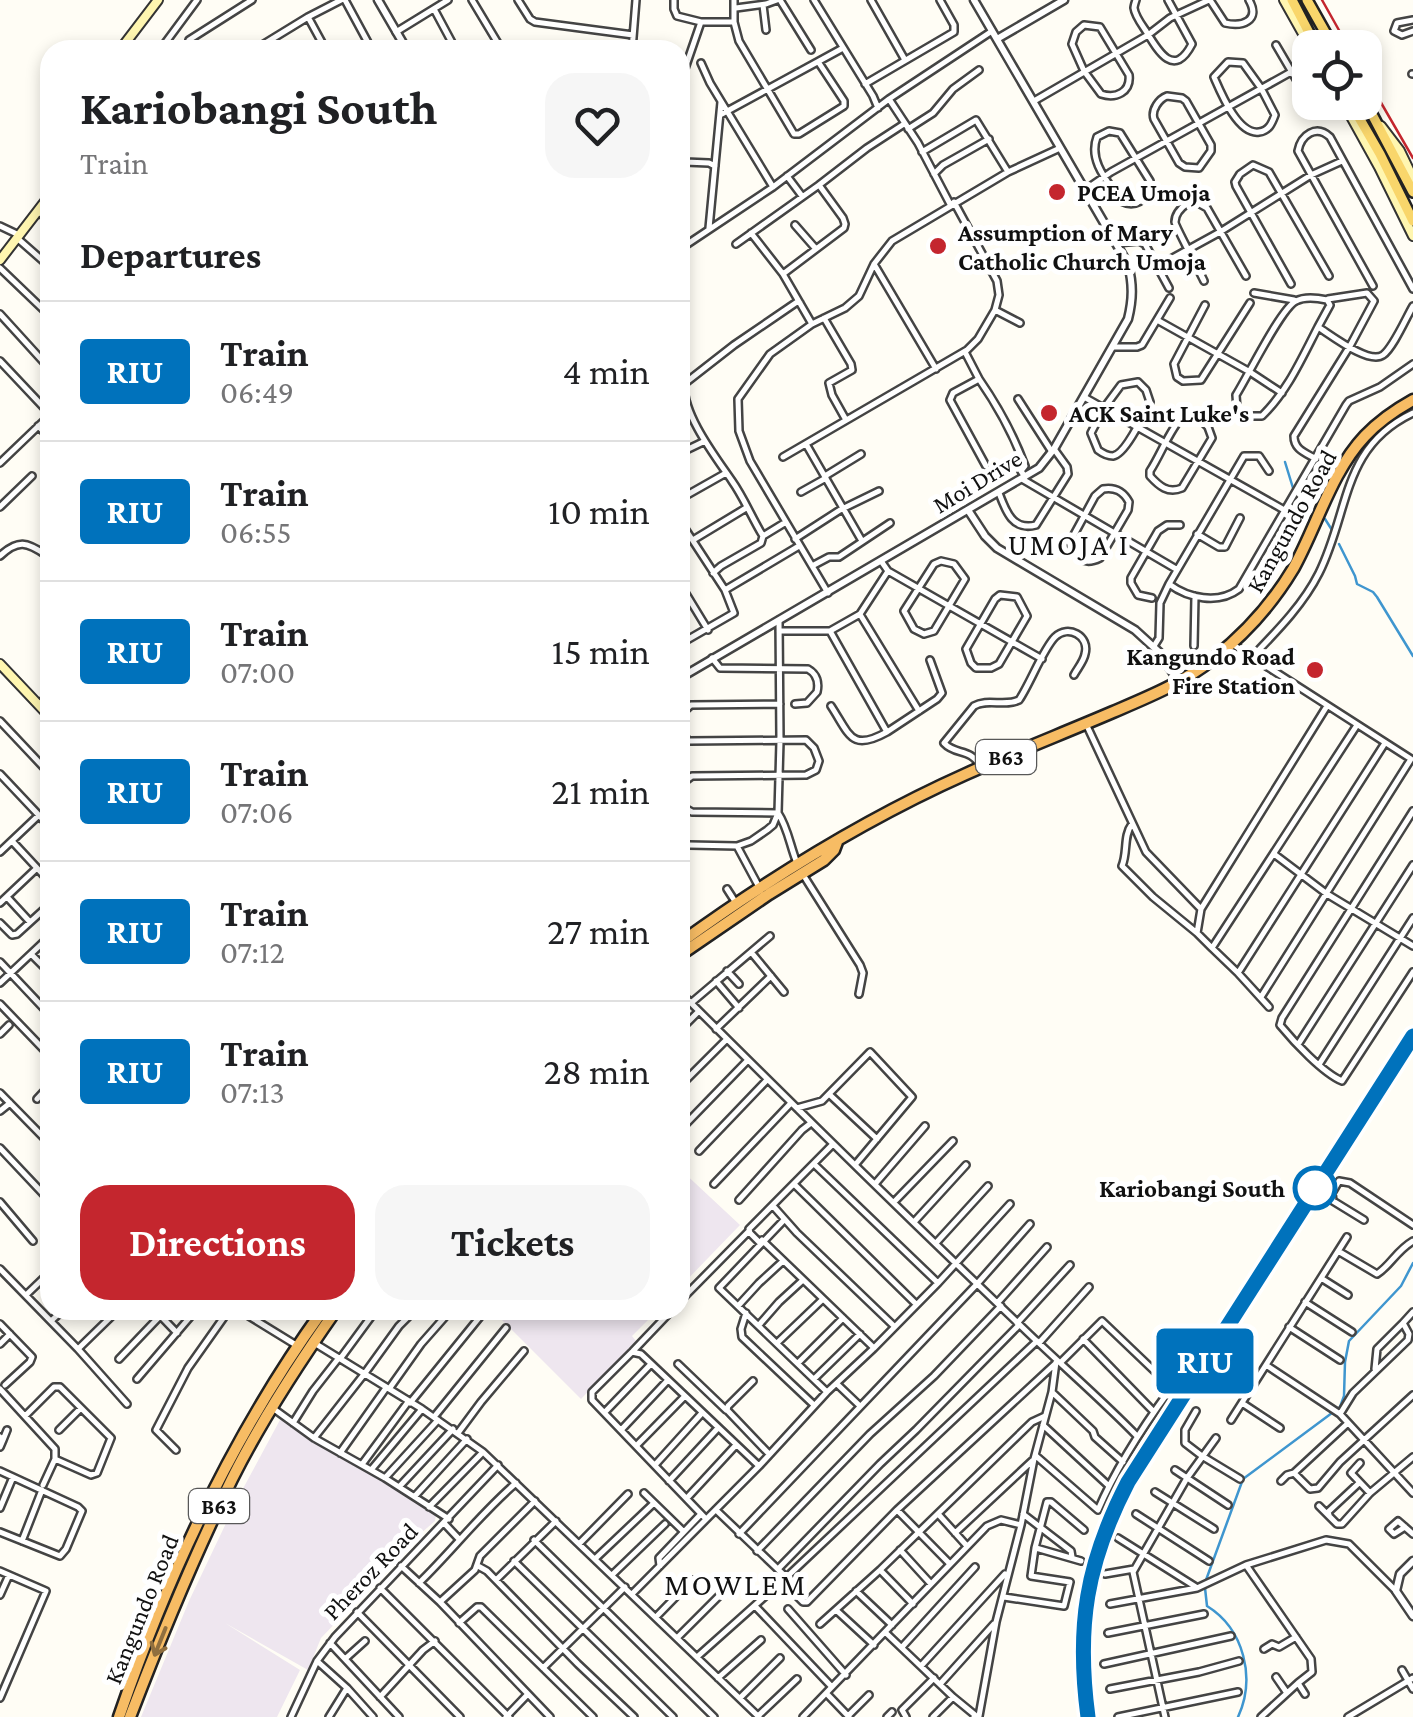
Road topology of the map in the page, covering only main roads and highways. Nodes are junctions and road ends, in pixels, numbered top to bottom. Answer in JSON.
{"nodes":[{"id":1,"x":1284,"y":0,"type":"edge"},
{"id":2,"x":1292,"y":0,"type":"edge"},
{"id":3,"x":1306,"y":0,"type":"edge"},
{"id":4,"x":152,"y":2,"type":"edge"},
{"id":5,"x":1303,"y":30,"type":"edge"},
{"id":6,"x":1306,"y":30,"type":"edge"},
{"id":7,"x":1324,"y":30,"type":"edge"},
{"id":8,"x":127,"y":40,"type":"edge"},
{"id":9,"x":1355,"y":120,"type":"edge"},
{"id":10,"x":1361,"y":121,"type":"joint"},
{"id":11,"x":1378,"y":122,"type":"joint"},
{"id":12,"x":1362,"y":135,"type":"junction"},
{"id":13,"x":1413,"y":178,"type":"edge"},
{"id":14,"x":1413,"y":192,"type":"edge"},
{"id":15,"x":40,"y":208,"type":"edge"},
{"id":16,"x":1413,"y":221,"type":"edge"},
{"id":17,"x":1413,"y":236,"type":"edge"},
{"id":18,"x":0,"y":260,"type":"edge"},
{"id":19,"x":1411,"y":406,"type":"edge"},
{"id":20,"x":0,"y":664,"type":"edge"},
{"id":21,"x":40,"y":707,"type":"edge"},
{"id":22,"x":755,"y":894,"type":"junction"},
{"id":23,"x":690,"y":936,"type":"edge"},
{"id":24,"x":690,"y":948,"type":"edge"},
{"id":25,"x":316,"y":1320,"type":"edge"},
{"id":26,"x":329,"y":1320,"type":"edge"},
{"id":27,"x":119,"y":1717,"type":"edge"},
{"id":28,"x":130,"y":1717,"type":"edge"}],
"edges":[{"from":1,"to":5,"type":"main road"},
{"from":2,"to":6,"type":"main road"},
{"from":3,"to":7,"type":"main road"},
{"from":4,"to":8,"type":"main road"},
{"from":9,"to":12,"type":"main road"},
{"from":10,"to":12,"type":"main road"},
{"from":10,"to":16,"type":"main road"},
{"from":11,"to":13,"type":"main road"},
{"from":11,"to":14,"type":"main road"},
{"from":12,"to":17,"type":"main road"},
{"from":15,"to":18,"type":"main road"},
{"from":19,"to":22,"type":"highway","name":"Kangundo Road","number":"B63"},
{"from":20,"to":21,"type":"main road"},
{"from":22,"to":23,"type":"highway","name":"Kangundo Road","number":"B63"},
{"from":22,"to":24,"type":"highway","name":"Kangundo Road","number":"B63"},
{"from":25,"to":27,"type":"highway","name":"Kangundo Road","number":"B63"},
{"from":26,"to":28,"type":"highway","name":"Kangundo Road","number":"B63","one_way":true}]}
